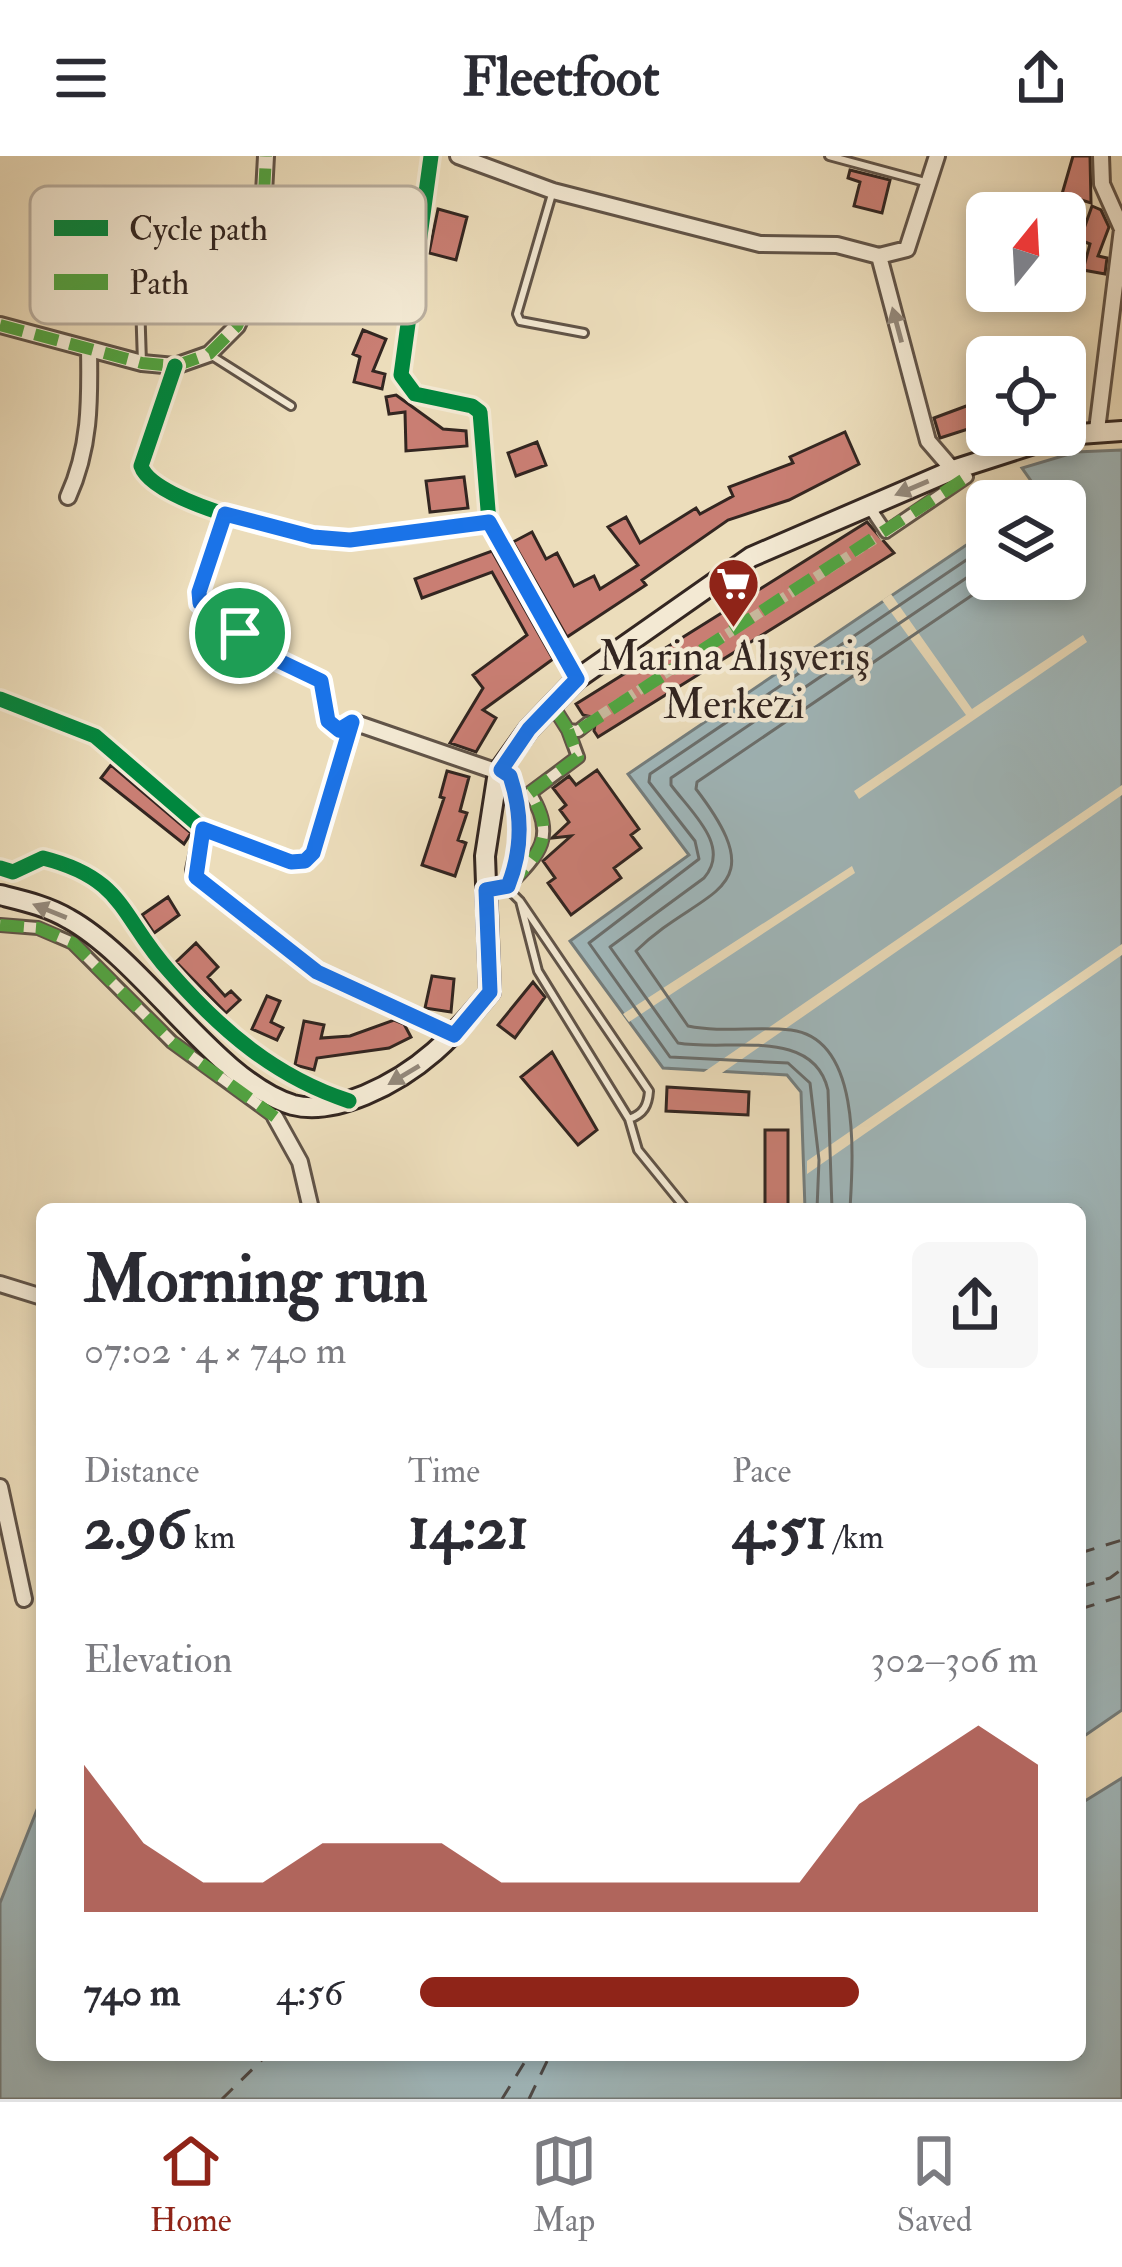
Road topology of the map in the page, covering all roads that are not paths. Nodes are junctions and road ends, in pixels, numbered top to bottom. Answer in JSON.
{"nodes":[{"id":1,"x":266,"y":156,"type":"edge"},
{"id":2,"x":431,"y":156,"type":"edge"},
{"id":3,"x":458,"y":156,"type":"edge"},
{"id":4,"x":829,"y":156,"type":"edge"},
{"id":5,"x":937,"y":156,"type":"edge"},
{"id":6,"x":1101,"y":156,"type":"edge"},
{"id":7,"x":502,"y":164,"type":"edge"},
{"id":8,"x":928,"y":183,"type":"junction"},
{"id":9,"x":264,"y":186,"type":"edge"},
{"id":10,"x":553,"y":191,"type":"junction"},
{"id":11,"x":426,"y":192,"type":"edge"},
{"id":12,"x":879,"y":256,"type":"junction"},
{"id":13,"x":141,"y":324,"type":"edge"},
{"id":14,"x":238,"y":324,"type":"edge"},
{"id":15,"x":408,"y":324,"type":"edge"},
{"id":16,"x":0,"y":326,"type":"edge"},
{"id":17,"x":584,"y":333,"type":"dead end"},
{"id":18,"x":89,"y":350,"type":"junction"},
{"id":19,"x":209,"y":354,"type":"junction"},
{"id":20,"x":142,"y":363,"type":"junction"},
{"id":21,"x":176,"y":366,"type":"junction"},
{"id":22,"x":291,"y":406,"type":"dead end"},
{"id":23,"x":1096,"y":430,"type":"junction"},
{"id":24,"x":1122,"y":431,"type":"edge"},
{"id":25,"x":1086,"y":432,"type":"edge"},
{"id":26,"x":1008,"y":456,"type":"edge"},
{"id":27,"x":960,"y":474,"type":"junction"},
{"id":28,"x":68,"y":497,"type":"dead end"},
{"id":29,"x":872,"y":512,"type":"dead end"},
{"id":30,"x":225,"y":514,"type":"junction"},
{"id":31,"x":489,"y":522,"type":"junction"},
{"id":32,"x":577,"y":679,"type":"junction"},
{"id":33,"x":0,"y":699,"type":"edge"},
{"id":34,"x":556,"y":711,"type":"dead end"},
{"id":35,"x":352,"y":722,"type":"junction"},
{"id":36,"x":588,"y":723,"type":"tunnel mouth"},
{"id":37,"x":568,"y":730,"type":"junction"},
{"id":38,"x":499,"y":771,"type":"junction"},
{"id":39,"x":203,"y":829,"type":"junction"},
{"id":40,"x":0,"y":868,"type":"edge"},
{"id":41,"x":500,"y":888,"type":"junction"},
{"id":42,"x":0,"y":895,"type":"edge"},
{"id":43,"x":520,"y":901,"type":"junction"},
{"id":44,"x":0,"y":926,"type":"edge"},
{"id":45,"x":454,"y":1035,"type":"junction"},
{"id":46,"x":349,"y":1102,"type":"junction"},
{"id":47,"x":275,"y":1117,"type":"joint"},
{"id":48,"x":629,"y":1119,"type":"junction"},
{"id":49,"x":310,"y":1203,"type":"edge"},
{"id":50,"x":681,"y":1203,"type":"edge"},
{"id":51,"x":0,"y":1284,"type":"edge"},
{"id":52,"x":36,"y":1295,"type":"edge"},
{"id":53,"x":0,"y":1487,"type":"edge"},
{"id":54,"x":24,"y":1600,"type":"dead end"}],
"edges":[{"from":1,"to":9,"type":"street"},
{"from":2,"to":11,"type":"street"},
{"from":3,"to":7,"type":"street"},
{"from":4,"to":8,"type":"lane"},
{"from":5,"to":8,"type":"street"},
{"from":6,"to":23,"type":"street"},
{"from":7,"to":10,"type":"street"},
{"from":8,"to":12,"type":"street"},
{"from":10,"to":12,"type":"street"},
{"from":10,"to":17,"type":"lane"},
{"from":27,"to":12,"type":"street","one_way":true},
{"from":13,"to":20,"type":"lane"},
{"from":14,"to":19,"type":"street"},
{"from":15,"to":31,"type":"street"},
{"from":16,"to":18,"type":"street"},
{"from":18,"to":20,"type":"street"},
{"from":18,"to":28,"type":"street"},
{"from":19,"to":21,"type":"street"},
{"from":19,"to":22,"type":"lane"},
{"from":20,"to":21,"type":"street"},
{"from":21,"to":30,"type":"street"},
{"from":23,"to":24,"type":"main road"},
{"from":23,"to":25,"type":"main road"},
{"from":26,"to":27,"type":"main road"},
{"from":27,"to":29,"type":"street"},
{"from":27,"to":32,"type":"main road","one_way":true},
{"from":30,"to":31,"type":"street"},
{"from":30,"to":35,"type":"street"},
{"from":31,"to":32,"type":"street"},
{"from":32,"to":38,"type":"main road"},
{"from":33,"to":39,"type":"street"},
{"from":34,"to":37,"type":"street"},
{"from":35,"to":38,"type":"street"},
{"from":35,"to":39,"type":"street"},
{"from":36,"to":37,"type":"street"},
{"from":37,"to":41,"type":"street"},
{"from":38,"to":41,"type":"main road"},
{"from":38,"to":41,"type":"lane"},
{"from":39,"to":45,"type":"street"},
{"from":40,"to":46,"type":"street"},
{"from":41,"to":43,"type":"lane"},
{"from":41,"to":45,"type":"main road"},
{"from":46,"to":42,"type":"main road","one_way":true},
{"from":43,"to":48,"type":"lane"},
{"from":43,"to":48,"type":"lane"},
{"from":44,"to":47,"type":"street"},
{"from":45,"to":46,"type":"main road","one_way":true},
{"from":47,"to":49,"type":"street"},
{"from":48,"to":50,"type":"lane"},
{"from":51,"to":52,"type":"street"},
{"from":53,"to":54,"type":"street"}]}
